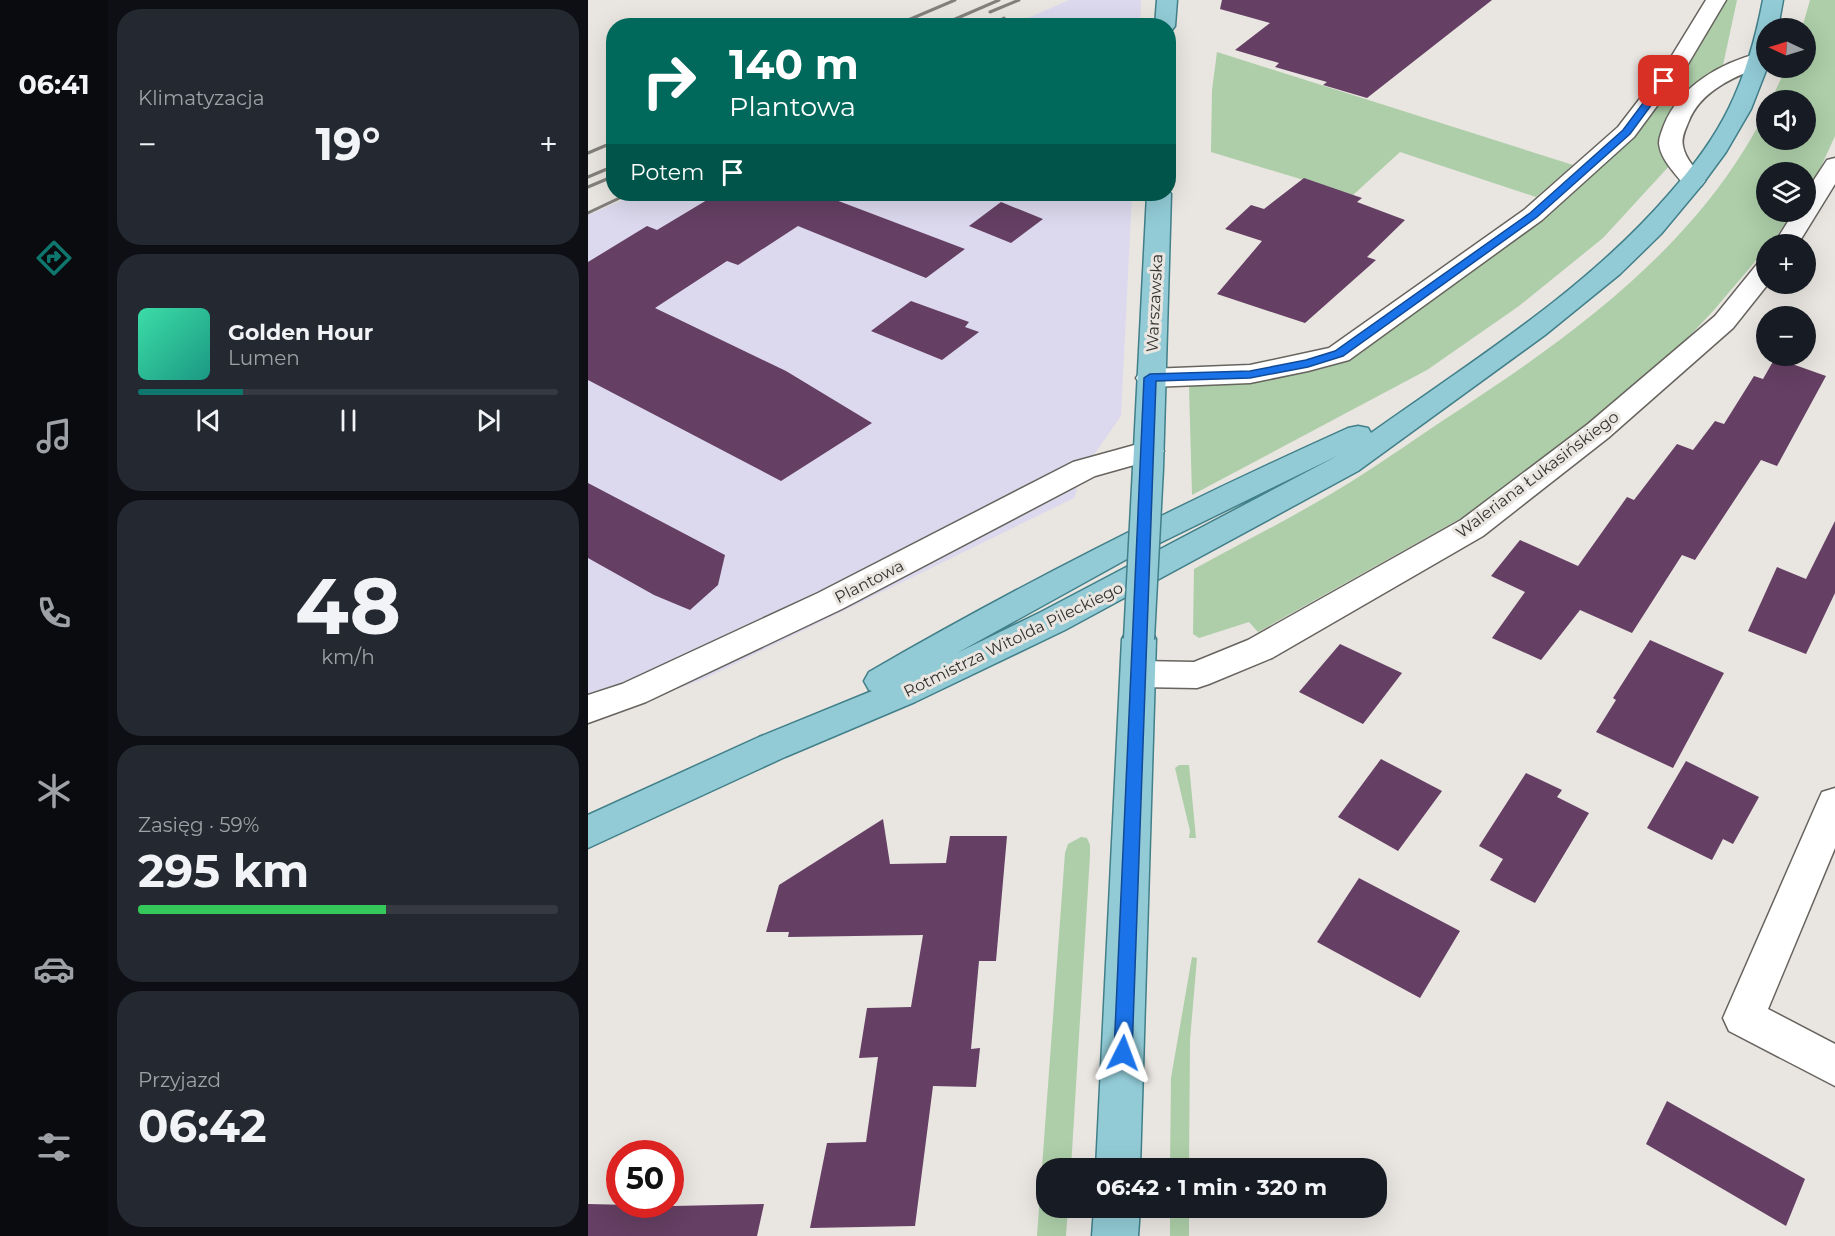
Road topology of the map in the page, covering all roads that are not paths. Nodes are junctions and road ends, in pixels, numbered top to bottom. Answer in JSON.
{"nodes":[{"id":1,"x":1167,"y":0,"type":"edge"},
{"id":2,"x":1716,"y":0,"type":"edge"},
{"id":3,"x":1773,"y":0,"type":"edge"},
{"id":4,"x":1166,"y":18,"type":"edge"},
{"id":5,"x":1769,"y":18,"type":"edge"},
{"id":6,"x":1756,"y":61,"type":"edge"},
{"id":7,"x":1756,"y":69,"type":"edge"},
{"id":8,"x":1835,"y":165,"type":"edge"},
{"id":9,"x":1693,"y":181,"type":"junction"},
{"id":10,"x":1159,"y":201,"type":"edge"},
{"id":11,"x":1792,"y":234,"type":"edge"},
{"id":12,"x":1756,"y":282,"type":"edge"},
{"id":13,"x":1150,"y":378,"type":"junction"},
{"id":14,"x":1148,"y":459,"type":"junction"},
{"id":15,"x":1139,"y":657,"type":"junction"},
{"id":16,"x":588,"y":709,"type":"edge"},
{"id":17,"x":1835,"y":803,"type":"edge"},
{"id":18,"x":588,"y":832,"type":"edge"},
{"id":19,"x":1835,"y":1066,"type":"edge"},
{"id":20,"x":1118,"y":1158,"type":"edge"},
{"id":21,"x":1116,"y":1218,"type":"edge"},
{"id":22,"x":1115,"y":1236,"type":"edge"}],
"edges":[{"from":1,"to":4,"type":"main road"},
{"from":2,"to":13,"type":"street"},
{"from":3,"to":5,"type":"main road","name":"Rotmistrza Witolda Pileckiego"},
{"from":6,"to":9,"type":"street"},
{"from":7,"to":9,"type":"main road","name":"Rotmistrza Witolda Pileckiego"},
{"from":8,"to":11,"type":"street"},
{"from":9,"to":18,"type":"main road","name":"Rotmistrza Witolda Pileckiego"},
{"from":10,"to":13,"type":"main road","name":"Warszawska"},
{"from":12,"to":15,"type":"street","name":"Waleriana Łukasińskiego"},
{"from":13,"to":14,"type":"main road","name":"Warszawska"},
{"from":14,"to":15,"type":"main road","name":"Warszawska","bridge":true},
{"from":14,"to":16,"type":"street","name":"Plantowa"},
{"from":15,"to":20,"type":"main road","name":"Warszawska"},
{"from":17,"to":19,"type":"street"},
{"from":21,"to":22,"type":"main road"}]}
